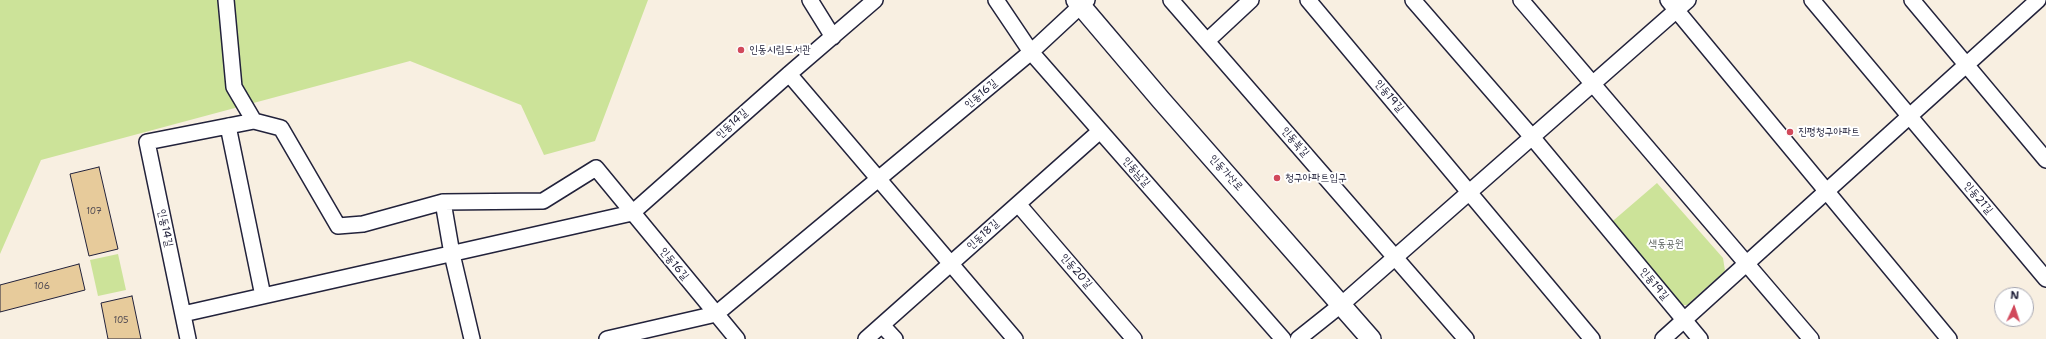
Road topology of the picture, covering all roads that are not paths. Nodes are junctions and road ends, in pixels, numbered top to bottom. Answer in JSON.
{"nodes":[{"id":1,"x":226,"y":0,"type":"edge"},
{"id":2,"x":810,"y":0,"type":"edge"},
{"id":3,"x":875,"y":0,"type":"edge"},
{"id":4,"x":996,"y":0,"type":"edge"},
{"id":5,"x":1171,"y":0,"type":"edge"},
{"id":6,"x":1251,"y":0,"type":"edge"},
{"id":7,"x":1308,"y":0,"type":"edge"},
{"id":8,"x":1413,"y":0,"type":"edge"},
{"id":9,"x":1521,"y":0,"type":"edge"},
{"id":10,"x":1688,"y":0,"type":"edge"},
{"id":11,"x":1812,"y":0,"type":"edge"},
{"id":12,"x":1912,"y":0,"type":"edge"},
{"id":13,"x":2040,"y":0,"type":"edge"},
{"id":14,"x":1080,"y":2,"type":"edge"},
{"id":15,"x":1672,"y":5,"type":"edge"},
{"id":16,"x":2046,"y":5,"type":"edge"},
{"id":17,"x":833,"y":37,"type":"junction"},
{"id":18,"x":1207,"y":41,"type":"junction"},
{"id":19,"x":1031,"y":52,"type":"junction"},
{"id":20,"x":1966,"y":65,"type":"junction"},
{"id":21,"x":789,"y":74,"type":"junction"},
{"id":22,"x":1593,"y":84,"type":"junction"},
{"id":23,"x":1910,"y":116,"type":"junction"},
{"id":24,"x":254,"y":121,"type":"junction"},
{"id":25,"x":228,"y":126,"type":"junction"},
{"id":26,"x":1100,"y":131,"type":"junction"},
{"id":27,"x":1532,"y":137,"type":"junction"},
{"id":28,"x":2046,"y":160,"type":"edge"},
{"id":29,"x":879,"y":180,"type":"junction"},
{"id":30,"x":1470,"y":192,"type":"junction"},
{"id":31,"x":1826,"y":192,"type":"junction"},
{"id":32,"x":444,"y":202,"type":"junction"},
{"id":33,"x":1018,"y":204,"type":"junction"},
{"id":34,"x":632,"y":213,"type":"junction"},
{"id":35,"x":452,"y":254,"type":"junction"},
{"id":36,"x":1396,"y":257,"type":"junction"},
{"id":37,"x":951,"y":264,"type":"junction"},
{"id":38,"x":1747,"y":264,"type":"junction"},
{"id":39,"x":2046,"y":279,"type":"edge"},
{"id":40,"x":263,"y":296,"type":"junction"},
{"id":41,"x":1342,"y":304,"type":"junction"},
{"id":42,"x":183,"y":314,"type":"junction"},
{"id":43,"x":716,"y":314,"type":"junction"},
{"id":44,"x":1684,"y":320,"type":"junction"},
{"id":45,"x":882,"y":325,"type":"junction"},
{"id":46,"x":188,"y":339,"type":"edge"},
{"id":47,"x":472,"y":339,"type":"edge"},
{"id":48,"x":607,"y":339,"type":"edge"},
{"id":49,"x":737,"y":339,"type":"edge"},
{"id":50,"x":866,"y":339,"type":"edge"},
{"id":51,"x":895,"y":339,"type":"edge"},
{"id":52,"x":1015,"y":339,"type":"edge"},
{"id":53,"x":1134,"y":339,"type":"edge"},
{"id":54,"x":1283,"y":339,"type":"edge"},
{"id":55,"x":1298,"y":339,"type":"edge"},
{"id":56,"x":1372,"y":339,"type":"edge"},
{"id":57,"x":1466,"y":339,"type":"edge"},
{"id":58,"x":1592,"y":339,"type":"edge"},
{"id":59,"x":1663,"y":339,"type":"edge"},
{"id":60,"x":1700,"y":339,"type":"edge"},
{"id":61,"x":1811,"y":339,"type":"edge"},
{"id":62,"x":1949,"y":339,"type":"edge"}],
"edges":[{"from":1,"to":24,"type":"street"},
{"from":2,"to":17,"type":"street"},
{"from":3,"to":17,"type":"street","name":"인동14길"},
{"from":4,"to":19,"type":"street","name":"인동남길"},
{"from":5,"to":18,"type":"street","name":"인동북길"},
{"from":6,"to":18,"type":"street"},
{"from":7,"to":30,"type":"street","name":"인동19길"},
{"from":8,"to":27,"type":"street","name":"인동19길"},
{"from":9,"to":22,"type":"street"},
{"from":10,"to":15,"type":"street"},
{"from":11,"to":23,"type":"street"},
{"from":12,"to":20,"type":"street"},
{"from":13,"to":16,"type":"street"},
{"from":13,"to":20,"type":"street"},
{"from":14,"to":19,"type":"street","name":"인동16길"},
{"from":14,"to":41,"type":"main road","name":"인동가산로"},
{"from":15,"to":22,"type":"street"},
{"from":15,"to":31,"type":"street"},
{"from":17,"to":21,"type":"street","name":"인동14길"},
{"from":18,"to":36,"type":"street","name":"인동북길"},
{"from":19,"to":26,"type":"street","name":"인동남길"},
{"from":19,"to":29,"type":"street","name":"인동16길"},
{"from":20,"to":23,"type":"street"},
{"from":20,"to":28,"type":"street"},
{"from":21,"to":29,"type":"street"},
{"from":21,"to":34,"type":"street","name":"인동14길"},
{"from":22,"to":27,"type":"street"},
{"from":22,"to":38,"type":"street"},
{"from":23,"to":31,"type":"street"},
{"from":23,"to":39,"type":"street","name":"인동21길"},
{"from":24,"to":25,"type":"street","name":"인동14길"},
{"from":24,"to":32,"type":"street","name":"인동14길"},
{"from":25,"to":40,"type":"street"},
{"from":25,"to":42,"type":"street","name":"인동14길"},
{"from":26,"to":33,"type":"street","name":"인동18길"},
{"from":26,"to":54,"type":"street","name":"인동남길"},
{"from":27,"to":30,"type":"street"},
{"from":27,"to":44,"type":"street","name":"인동19길"},
{"from":29,"to":37,"type":"street"},
{"from":29,"to":43,"type":"street","name":"인동16길"},
{"from":30,"to":36,"type":"street"},
{"from":30,"to":58,"type":"street","name":"인동19길"},
{"from":31,"to":38,"type":"street"},
{"from":31,"to":62,"type":"street"},
{"from":32,"to":34,"type":"street","name":"인동14길"},
{"from":32,"to":35,"type":"street"},
{"from":33,"to":37,"type":"street","name":"인동18길"},
{"from":33,"to":53,"type":"street","name":"인동20길"},
{"from":34,"to":35,"type":"street","name":"인동14길"},
{"from":34,"to":43,"type":"street","name":"인동16길"},
{"from":35,"to":40,"type":"street","name":"인동14길"},
{"from":35,"to":47,"type":"street"},
{"from":36,"to":41,"type":"street"},
{"from":36,"to":57,"type":"street","name":"인동북길"},
{"from":37,"to":45,"type":"street","name":"인동18길"},
{"from":37,"to":52,"type":"street"},
{"from":38,"to":44,"type":"street"},
{"from":38,"to":61,"type":"street"},
{"from":40,"to":42,"type":"street","name":"인동14길"},
{"from":41,"to":55,"type":"street"},
{"from":41,"to":56,"type":"main road","name":"인동가산로"},
{"from":42,"to":46,"type":"street"},
{"from":43,"to":48,"type":"street","name":"인동16길"},
{"from":43,"to":49,"type":"street","name":"인동16길"},
{"from":44,"to":59,"type":"street"},
{"from":44,"to":60,"type":"street"},
{"from":45,"to":50,"type":"street","name":"인동18길"},
{"from":45,"to":51,"type":"street"}]}
